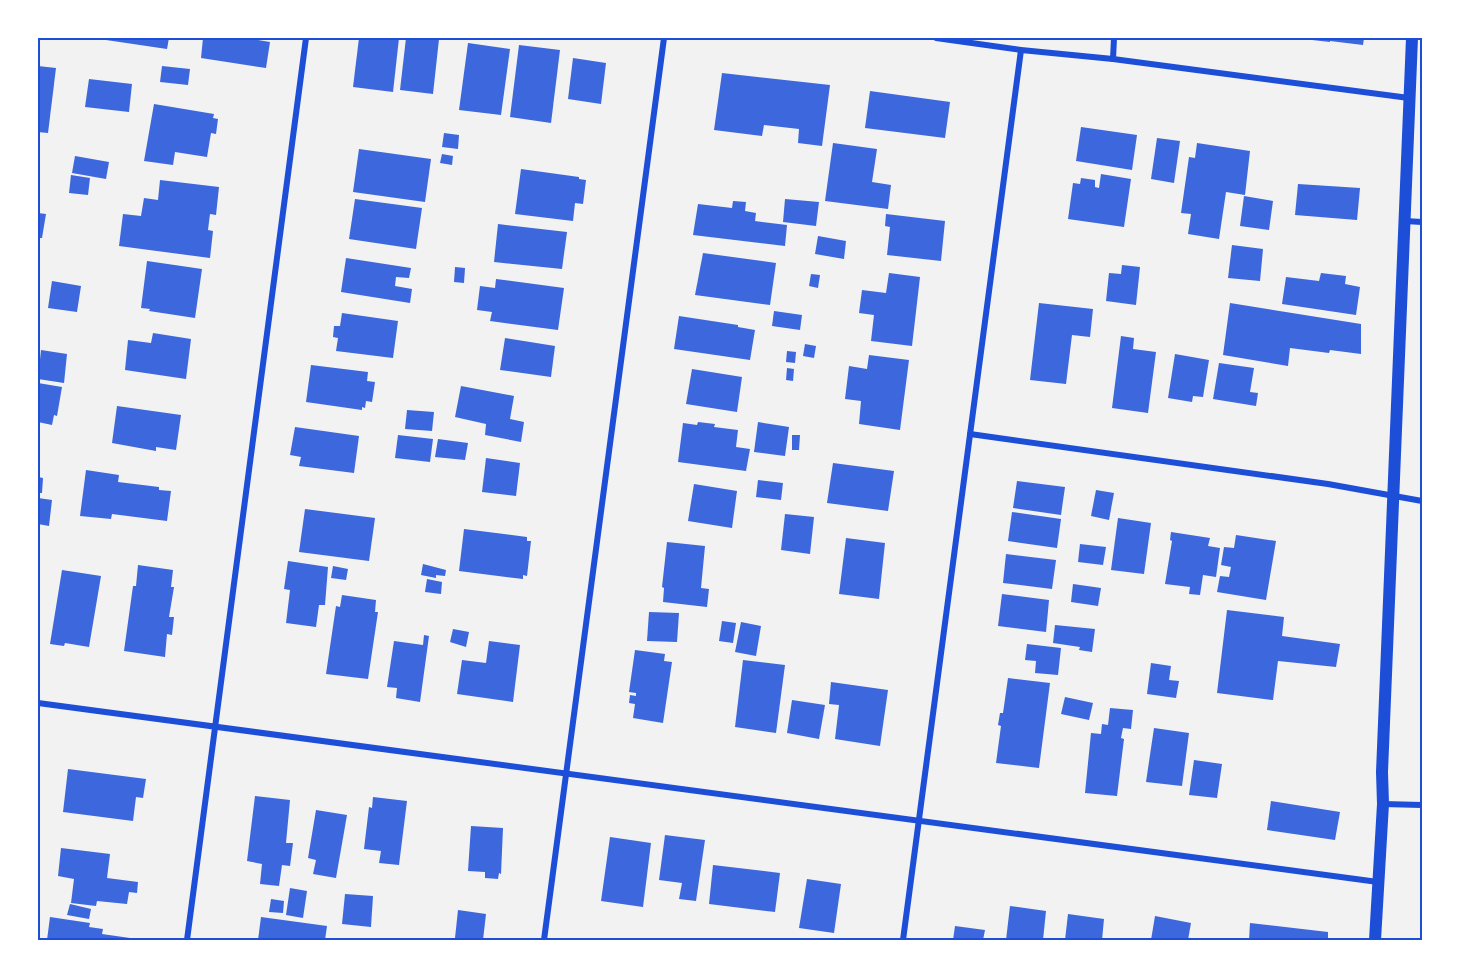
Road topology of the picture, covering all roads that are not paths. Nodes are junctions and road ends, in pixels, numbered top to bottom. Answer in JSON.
{"nodes":[{"id":1,"x":306,"y":38,"type":"edge"},
{"id":2,"x":664,"y":38,"type":"edge"},
{"id":3,"x":936,"y":38,"type":"edge"},
{"id":4,"x":1114,"y":38,"type":"edge"},
{"id":5,"x":1412,"y":38,"type":"edge"},
{"id":6,"x":1020,"y":50,"type":"junction"},
{"id":7,"x":1113,"y":59,"type":"junction"},
{"id":8,"x":1410,"y":98,"type":"junction"},
{"id":9,"x":1404,"y":221,"type":"junction"},
{"id":10,"x":1422,"y":222,"type":"edge"},
{"id":11,"x":970,"y":434,"type":"junction"},
{"id":12,"x":1393,"y":497,"type":"junction"},
{"id":13,"x":1422,"y":501,"type":"edge"},
{"id":14,"x":38,"y":703,"type":"edge"},
{"id":15,"x":216,"y":727,"type":"junction"},
{"id":16,"x":567,"y":774,"type":"junction"},
{"id":17,"x":1383,"y":804,"type":"junction"},
{"id":18,"x":1422,"y":805,"type":"edge"},
{"id":19,"x":919,"y":821,"type":"junction"},
{"id":20,"x":1378,"y":882,"type":"junction"},
{"id":21,"x":187,"y":940,"type":"edge"},
{"id":22,"x":544,"y":940,"type":"edge"},
{"id":23,"x":903,"y":940,"type":"edge"},
{"id":24,"x":1375,"y":940,"type":"edge"}],
"edges":[{"from":1,"to":15,"type":"street"},
{"from":2,"to":16,"type":"street"},
{"from":3,"to":6,"type":"street"},
{"from":4,"to":7,"type":"street"},
{"from":5,"to":8,"type":"main road"},
{"from":6,"to":7,"type":"street"},
{"from":6,"to":11,"type":"street"},
{"from":7,"to":8,"type":"street"},
{"from":8,"to":9,"type":"main road"},
{"from":9,"to":10,"type":"street"},
{"from":9,"to":12,"type":"main road"},
{"from":11,"to":12,"type":"street"},
{"from":11,"to":19,"type":"street"},
{"from":12,"to":13,"type":"street"},
{"from":12,"to":17,"type":"main road"},
{"from":14,"to":15,"type":"street"},
{"from":15,"to":16,"type":"street"},
{"from":15,"to":21,"type":"street"},
{"from":16,"to":19,"type":"street"},
{"from":16,"to":22,"type":"street"},
{"from":17,"to":18,"type":"street"},
{"from":17,"to":20,"type":"main road"},
{"from":19,"to":20,"type":"street"},
{"from":19,"to":23,"type":"street"},
{"from":20,"to":24,"type":"main road"}]}
